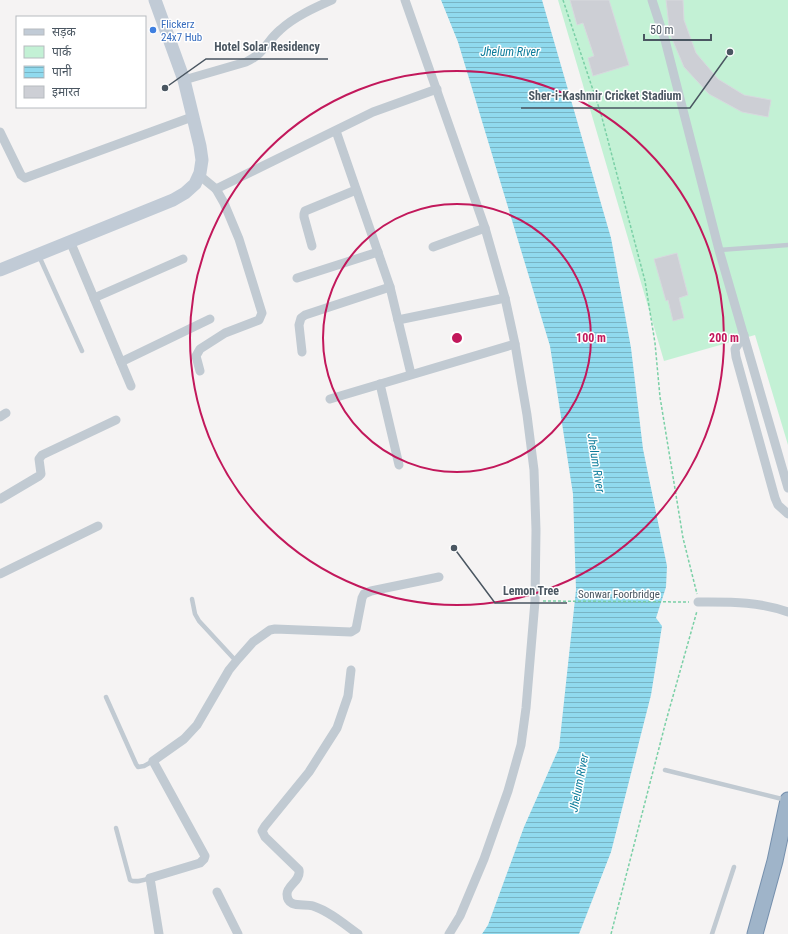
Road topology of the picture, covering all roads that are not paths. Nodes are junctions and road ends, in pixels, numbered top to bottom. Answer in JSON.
{"nodes":[{"id":1,"x":155,"y":0,"type":"edge"},
{"id":2,"x":332,"y":0,"type":"edge"},
{"id":3,"x":405,"y":0,"type":"edge"},
{"id":4,"x":652,"y":0,"type":"edge"},
{"id":5,"x":184,"y":80,"type":"junction"},
{"id":6,"x":437,"y":89,"type":"junction"},
{"id":7,"x":192,"y":117,"type":"junction"},
{"id":8,"x":336,"y":131,"type":"junction"},
{"id":9,"x":0,"y":132,"type":"edge"},
{"id":10,"x":199,"y":175,"type":"junction"},
{"id":11,"x":216,"y":189,"type":"junction"},
{"id":12,"x":356,"y":190,"type":"junction"},
{"id":13,"x":485,"y":228,"type":"junction"},
{"id":14,"x":70,"y":241,"type":"junction"},
{"id":15,"x":788,"y":245,"type":"edge"},
{"id":16,"x":312,"y":246,"type":"dead end"},
{"id":17,"x":433,"y":247,"type":"dead end"},
{"id":18,"x":719,"y":250,"type":"junction"},
{"id":19,"x":378,"y":252,"type":"junction"},
{"id":20,"x":38,"y":254,"type":"junction"},
{"id":21,"x":183,"y":259,"type":"dead end"},
{"id":22,"x":0,"y":270,"type":"edge"},
{"id":23,"x":297,"y":278,"type":"dead end"},
{"id":24,"x":390,"y":287,"type":"junction"},
{"id":25,"x":94,"y":298,"type":"junction"},
{"id":26,"x":505,"y":298,"type":"junction"},
{"id":27,"x":210,"y":319,"type":"dead end"},
{"id":28,"x":398,"y":320,"type":"junction"},
{"id":29,"x":744,"y":336,"type":"junction"},
{"id":30,"x":515,"y":344,"type":"junction"},
{"id":31,"x":82,"y":351,"type":"dead end"},
{"id":32,"x":302,"y":352,"type":"dead end"},
{"id":33,"x":121,"y":362,"type":"junction"},
{"id":34,"x":200,"y":371,"type":"dead end"},
{"id":35,"x":411,"y":374,"type":"junction"},
{"id":36,"x":380,"y":384,"type":"junction"},
{"id":37,"x":131,"y":386,"type":"dead end"},
{"id":38,"x":330,"y":399,"type":"dead end"},
{"id":39,"x":116,"y":420,"type":"dead end"},
{"id":40,"x":399,"y":465,"type":"dead end"},
{"id":41,"x":788,"y":488,"type":"edge"},
{"id":42,"x":0,"y":499,"type":"edge"},
{"id":43,"x":788,"y":514,"type":"edge"},
{"id":44,"x":98,"y":526,"type":"dead end"},
{"id":45,"x":0,"y":574,"type":"edge"},
{"id":46,"x":439,"y":577,"type":"dead end"},
{"id":47,"x":192,"y":599,"type":"dead end"},
{"id":48,"x":698,"y":602,"type":"road end"},
{"id":49,"x":788,"y":612,"type":"edge"},
{"id":50,"x":236,"y":662,"type":"junction"},
{"id":51,"x":351,"y":670,"type":"dead end"},
{"id":52,"x":106,"y":697,"type":"dead end"},
{"id":53,"x":153,"y":761,"type":"junction"},
{"id":54,"x":665,"y":770,"type":"dead end"},
{"id":55,"x":788,"y":800,"type":"edge"},
{"id":56,"x":116,"y":828,"type":"dead end"},
{"id":57,"x":734,"y":867,"type":"dead end"},
{"id":58,"x":150,"y":878,"type":"junction"},
{"id":59,"x":217,"y":892,"type":"dead end"},
{"id":60,"x":159,"y":934,"type":"edge"},
{"id":61,"x":238,"y":934,"type":"edge"},
{"id":62,"x":358,"y":934,"type":"edge"},
{"id":63,"x":449,"y":934,"type":"edge"},
{"id":64,"x":712,"y":934,"type":"edge"},
{"id":65,"x":755,"y":934,"type":"edge"}],
"edges":[{"from":1,"to":5,"type":"main road"},
{"from":2,"to":5,"type":"street"},
{"from":3,"to":6,"type":"street"},
{"from":4,"to":18,"type":"street"},
{"from":5,"to":7,"type":"main road"},
{"from":6,"to":8,"type":"street"},
{"from":6,"to":13,"type":"street"},
{"from":7,"to":9,"type":"street"},
{"from":7,"to":10,"type":"main road"},
{"from":8,"to":11,"type":"street"},
{"from":8,"to":12,"type":"street"},
{"from":10,"to":11,"type":"street"},
{"from":10,"to":14,"type":"main road"},
{"from":11,"to":34,"type":"street"},
{"from":12,"to":16,"type":"street"},
{"from":12,"to":19,"type":"street"},
{"from":13,"to":17,"type":"street"},
{"from":13,"to":26,"type":"street"},
{"from":14,"to":20,"type":"main road"},
{"from":14,"to":25,"type":"street"},
{"from":15,"to":18,"type":"lane"},
{"from":18,"to":29,"type":"street"},
{"from":19,"to":23,"type":"street"},
{"from":19,"to":24,"type":"street"},
{"from":20,"to":22,"type":"main road"},
{"from":20,"to":31,"type":"lane"},
{"from":21,"to":25,"type":"street"},
{"from":24,"to":28,"type":"street"},
{"from":24,"to":32,"type":"street"},
{"from":25,"to":33,"type":"street"},
{"from":26,"to":28,"type":"street"},
{"from":26,"to":30,"type":"street"},
{"from":27,"to":33,"type":"street"},
{"from":28,"to":35,"type":"street"},
{"from":29,"to":41,"type":"street"},
{"from":29,"to":43,"type":"street"},
{"from":30,"to":35,"type":"street"},
{"from":30,"to":63,"type":"street"},
{"from":33,"to":37,"type":"street"},
{"from":35,"to":36,"type":"street"},
{"from":36,"to":38,"type":"street"},
{"from":36,"to":40,"type":"street"},
{"from":39,"to":42,"type":"street"},
{"from":44,"to":45,"type":"street"},
{"from":46,"to":50,"type":"street"},
{"from":47,"to":50,"type":"lane"},
{"from":48,"to":49,"type":"street"},
{"from":50,"to":53,"type":"street"},
{"from":51,"to":62,"type":"street"},
{"from":52,"to":53,"type":"lane"},
{"from":53,"to":58,"type":"street"},
{"from":54,"to":55,"type":"lane"},
{"from":55,"to":65,"type":"highway"},
{"from":56,"to":58,"type":"lane"},
{"from":57,"to":64,"type":"lane"},
{"from":58,"to":60,"type":"street"},
{"from":59,"to":61,"type":"street"}]}
